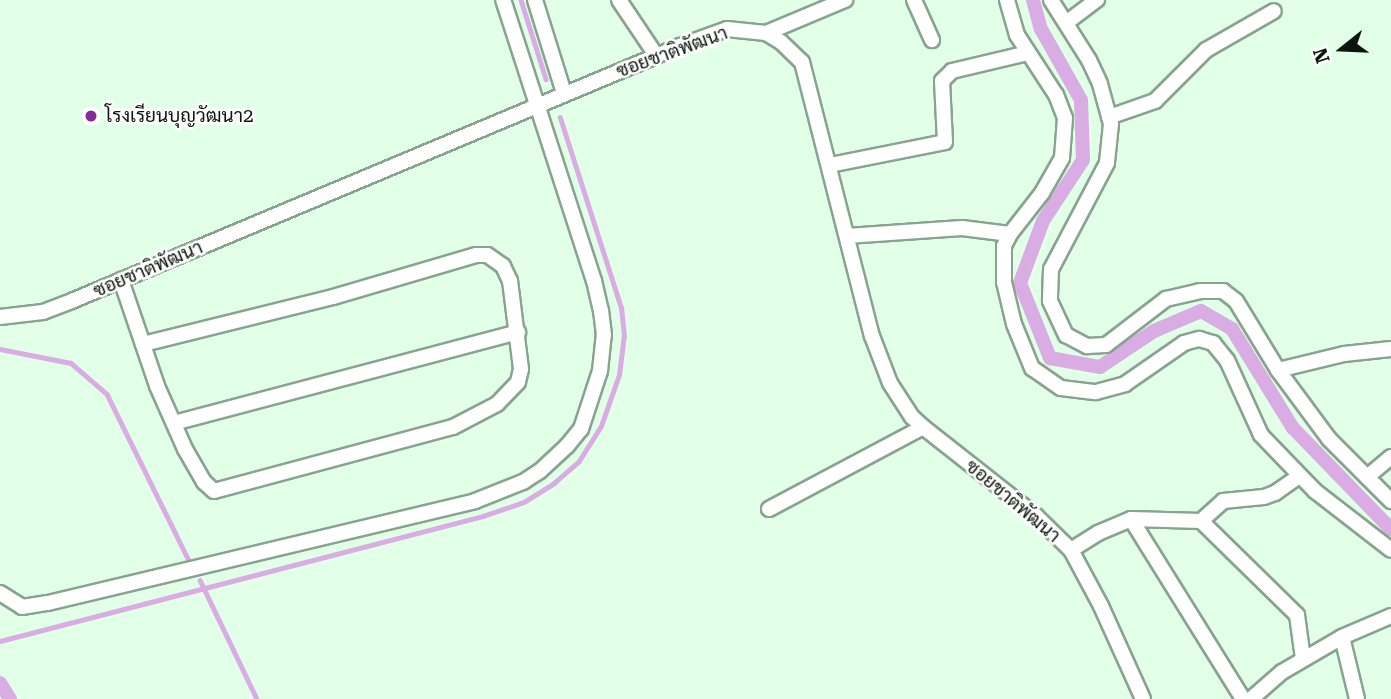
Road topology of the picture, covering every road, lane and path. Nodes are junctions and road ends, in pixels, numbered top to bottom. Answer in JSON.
{"nodes":[{"id":1,"x":503,"y":0,"type":"edge"},
{"id":2,"x":535,"y":0,"type":"edge"},
{"id":3,"x":619,"y":0,"type":"edge"},
{"id":4,"x":845,"y":0,"type":"edge"},
{"id":5,"x":914,"y":0,"type":"edge"},
{"id":6,"x":1007,"y":0,"type":"edge"},
{"id":7,"x":1051,"y":0,"type":"edge"},
{"id":8,"x":1097,"y":0,"type":"edge"},
{"id":9,"x":1274,"y":10,"type":"dead end"},
{"id":10,"x":1066,"y":23,"type":"junction"},
{"id":11,"x":766,"y":33,"type":"junction"},
{"id":12,"x":932,"y":40,"type":"dead end"},
{"id":13,"x":1028,"y":53,"type":"junction"},
{"id":14,"x":656,"y":55,"type":"junction"},
{"id":15,"x":564,"y":93,"type":"junction"},
{"id":16,"x":536,"y":104,"type":"junction"},
{"id":17,"x":1109,"y":117,"type":"junction"},
{"id":18,"x":830,"y":165,"type":"junction"},
{"id":19,"x":1010,"y":234,"type":"junction"},
{"id":20,"x":847,"y":236,"type":"junction"},
{"id":21,"x":121,"y":280,"type":"junction"},
{"id":22,"x":0,"y":317,"type":"edge"},
{"id":23,"x":518,"y":332,"type":"junction"},
{"id":24,"x":143,"y":344,"type":"junction"},
{"id":25,"x":1391,"y":349,"type":"edge"},
{"id":26,"x":1278,"y":370,"type":"junction"},
{"id":27,"x":174,"y":423,"type":"junction"},
{"id":28,"x":923,"y":427,"type":"junction"},
{"id":29,"x":1391,"y":457,"type":"edge"},
{"id":30,"x":1299,"y":476,"type":"junction"},
{"id":31,"x":1367,"y":477,"type":"junction"},
{"id":32,"x":1391,"y":501,"type":"edge"},
{"id":33,"x":769,"y":509,"type":"dead end"},
{"id":34,"x":1131,"y":519,"type":"junction"},
{"id":35,"x":1201,"y":521,"type":"junction"},
{"id":36,"x":1071,"y":550,"type":"junction"},
{"id":37,"x":1391,"y":550,"type":"edge"},
{"id":38,"x":0,"y":593,"type":"edge"},
{"id":39,"x":1391,"y":616,"type":"edge"},
{"id":40,"x":1342,"y":637,"type":"junction"},
{"id":41,"x":1303,"y":659,"type":"junction"},
{"id":42,"x":1143,"y":699,"type":"edge"},
{"id":43,"x":1243,"y":699,"type":"edge"},
{"id":44,"x":1251,"y":699,"type":"edge"},
{"id":45,"x":1357,"y":699,"type":"edge"}],
"edges":[{"from":1,"to":16,"type":"street"},
{"from":2,"to":15,"type":"street"},
{"from":3,"to":14,"type":"street"},
{"from":4,"to":11,"type":"street"},
{"from":5,"to":12,"type":"street"},
{"from":6,"to":13,"type":"street"},
{"from":7,"to":10,"type":"street"},
{"from":8,"to":10,"type":"street"},
{"from":9,"to":17,"type":"street"},
{"from":10,"to":17,"type":"street"},
{"from":11,"to":14,"type":"street","name":"ซอยชาติพัฒนา"},
{"from":11,"to":18,"type":"street","name":"ซอยชาติพัฒนา"},
{"from":13,"to":18,"type":"street"},
{"from":13,"to":19,"type":"street"},
{"from":14,"to":15,"type":"street","name":"ซอยชาติพัฒนา"},
{"from":15,"to":16,"type":"street","name":"ซอยชาติพัฒนา"},
{"from":16,"to":21,"type":"street","name":"ซอยชาติพัฒนา"},
{"from":16,"to":38,"type":"street"},
{"from":17,"to":26,"type":"street"},
{"from":18,"to":20,"type":"street","name":"ซอยชาติพัฒนา"},
{"from":19,"to":20,"type":"street"},
{"from":19,"to":30,"type":"street"},
{"from":20,"to":28,"type":"street","name":"ซอยชาติพัฒนา"},
{"from":21,"to":22,"type":"street","name":"ซอยชาติพัฒนา"},
{"from":21,"to":24,"type":"street"},
{"from":23,"to":24,"type":"street"},
{"from":23,"to":27,"type":"street"},
{"from":23,"to":27,"type":"street"},
{"from":24,"to":27,"type":"street"},
{"from":25,"to":26,"type":"street"},
{"from":26,"to":31,"type":"street"},
{"from":28,"to":33,"type":"street"},
{"from":28,"to":36,"type":"street","name":"ซอยชาติพัฒนา"},
{"from":29,"to":31,"type":"street"},
{"from":30,"to":35,"type":"street"},
{"from":30,"to":37,"type":"street"},
{"from":31,"to":32,"type":"street"},
{"from":34,"to":35,"type":"street"},
{"from":34,"to":36,"type":"street"},
{"from":34,"to":43,"type":"street"},
{"from":35,"to":41,"type":"street"},
{"from":36,"to":42,"type":"street","name":"ซอยชาติพัฒนา"},
{"from":39,"to":40,"type":"street"},
{"from":40,"to":41,"type":"street"},
{"from":40,"to":45,"type":"street"},
{"from":41,"to":44,"type":"street"}]}
